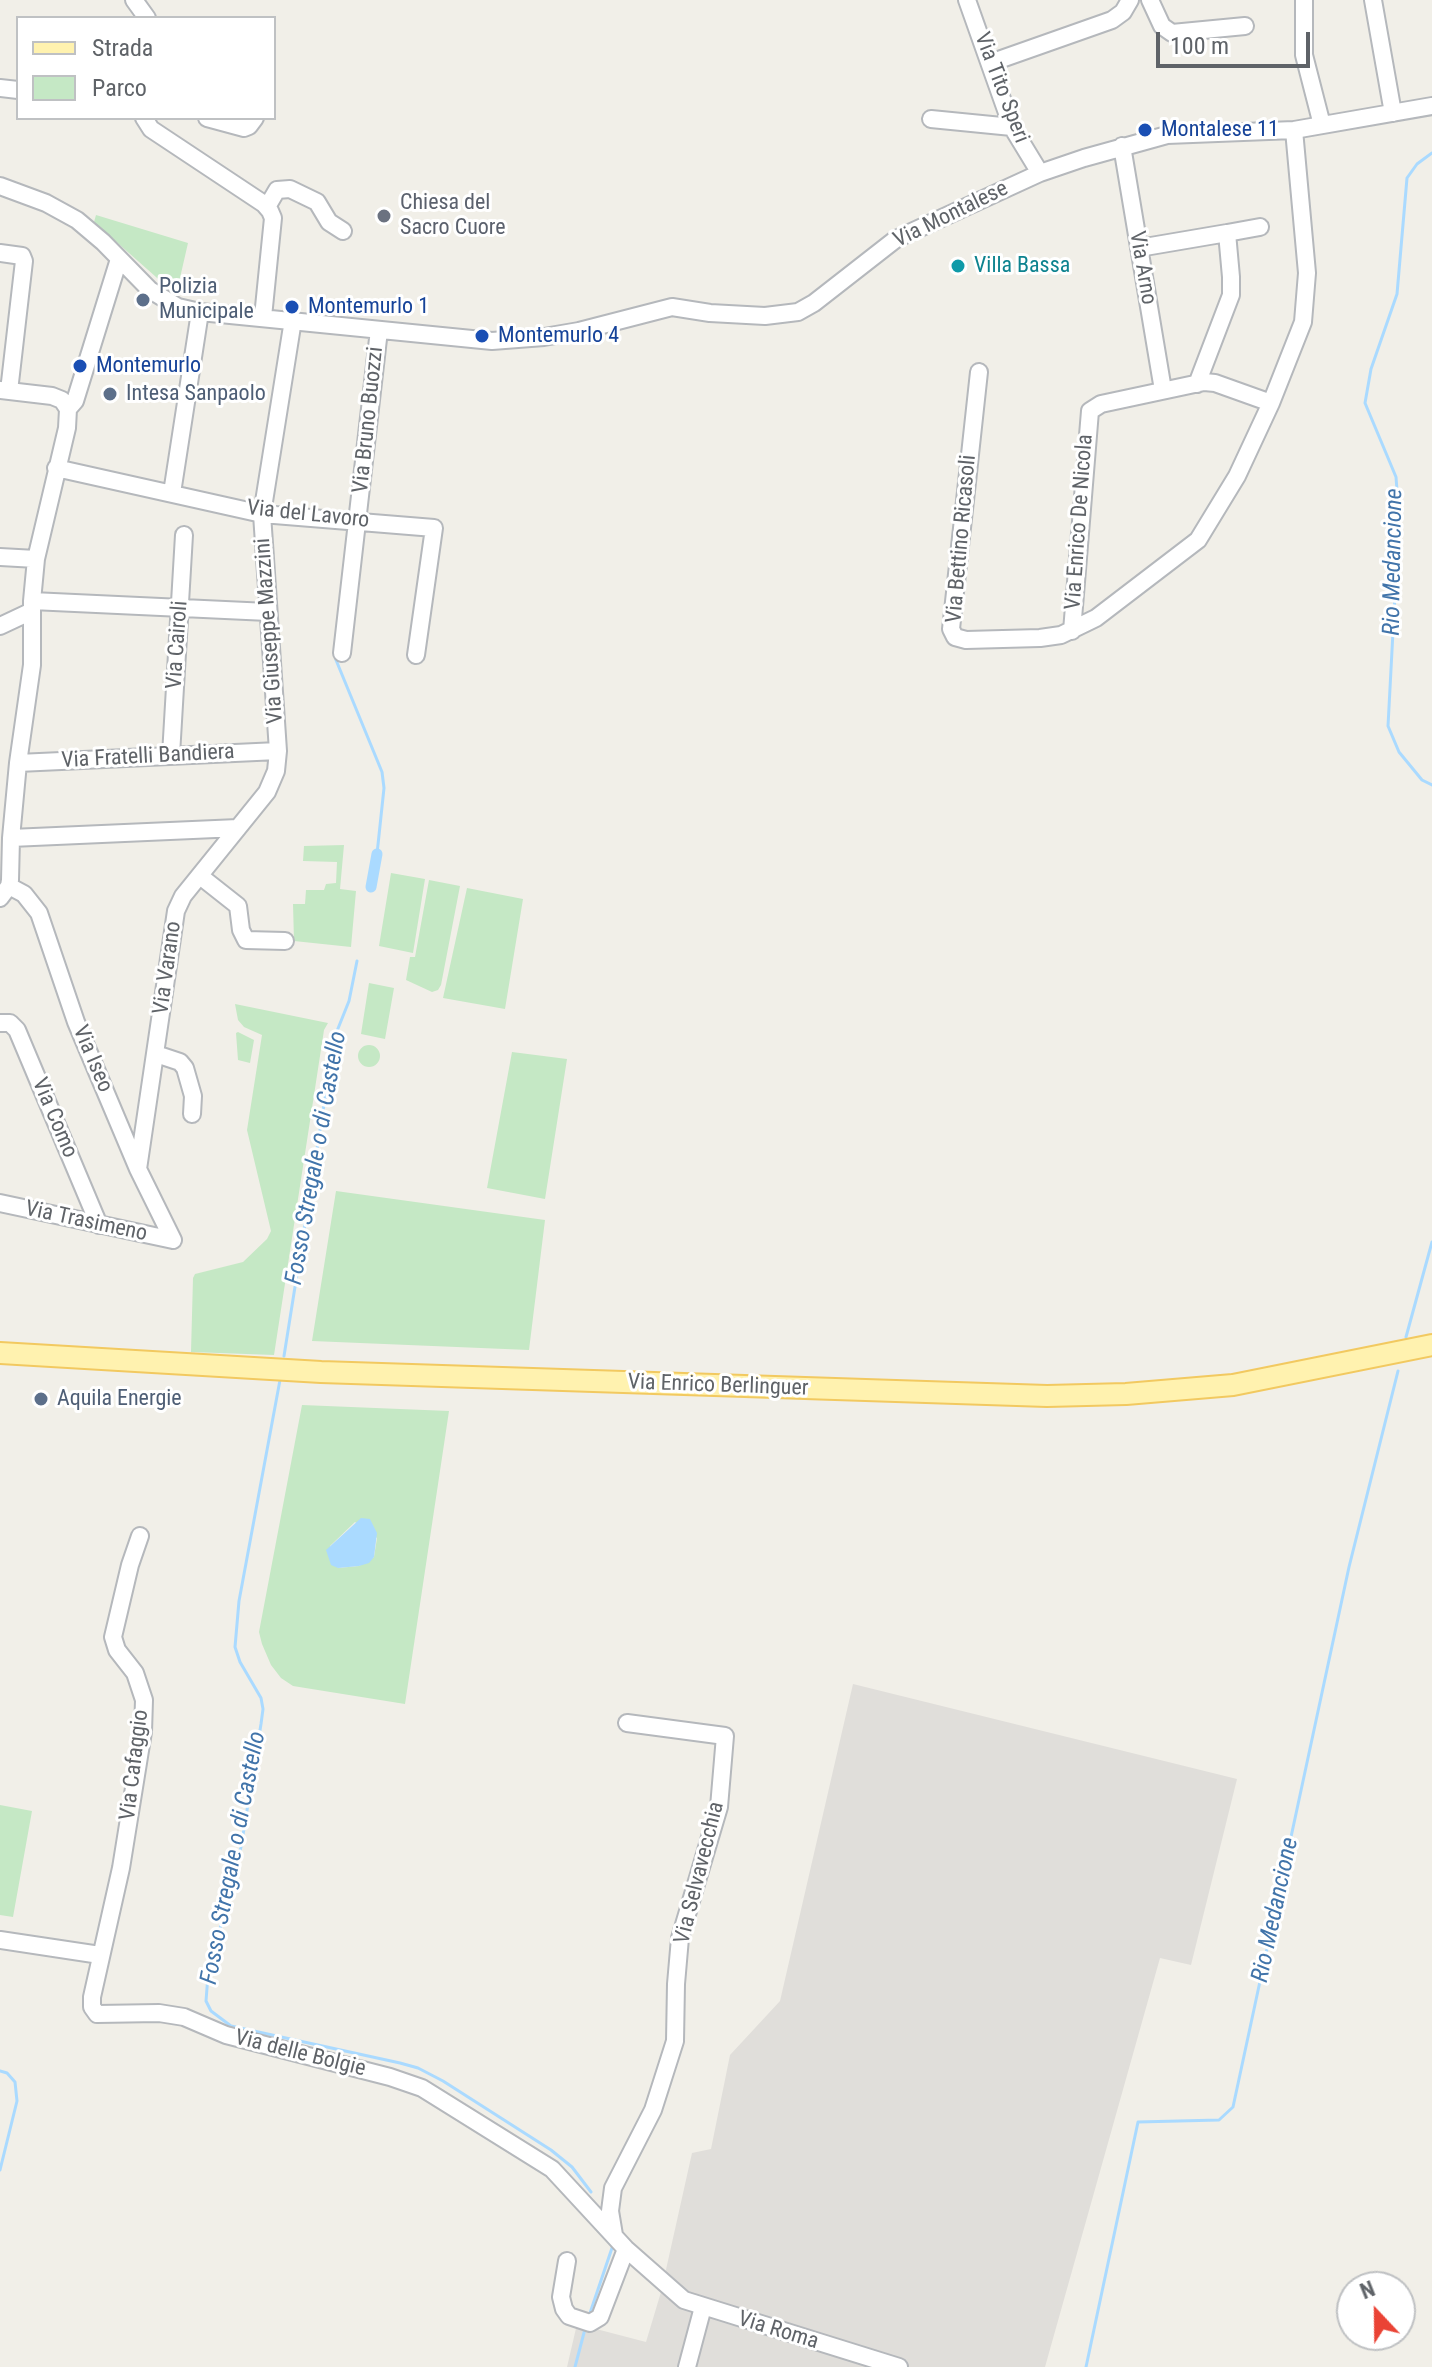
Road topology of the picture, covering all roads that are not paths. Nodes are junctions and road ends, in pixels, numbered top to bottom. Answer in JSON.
{"nodes":[{"id":1,"x":967,"y":0,"type":"edge"},
{"id":2,"x":1130,"y":0,"type":"edge"},
{"id":3,"x":1150,"y":0,"type":"edge"},
{"id":4,"x":1304,"y":0,"type":"edge"},
{"id":5,"x":1373,"y":0,"type":"edge"},
{"id":6,"x":1245,"y":26,"type":"dead end"},
{"id":7,"x":990,"y":63,"type":"junction"},
{"id":8,"x":1432,"y":106,"type":"edge"},
{"id":9,"x":1393,"y":113,"type":"junction"},
{"id":10,"x":931,"y":119,"type":"dead end"},
{"id":11,"x":145,"y":120,"type":"edge"},
{"id":12,"x":214,"y":120,"type":"edge"},
{"id":13,"x":254,"y":120,"type":"edge"},
{"id":14,"x":1322,"y":125,"type":"junction"},
{"id":15,"x":1012,"y":127,"type":"junction"},
{"id":16,"x":1294,"y":130,"type":"junction"},
{"id":17,"x":1122,"y":146,"type":"junction"},
{"id":18,"x":1040,"y":173,"type":"junction"},
{"id":19,"x":0,"y":186,"type":"edge"},
{"id":20,"x":267,"y":207,"type":"junction"},
{"id":21,"x":1260,"y":227,"type":"dead end"},
{"id":22,"x":343,"y":231,"type":"dead end"},
{"id":23,"x":1227,"y":233,"type":"junction"},
{"id":24,"x":1139,"y":248,"type":"junction"},
{"id":25,"x":0,"y":253,"type":"edge"},
{"id":26,"x":119,"y":259,"type":"junction"},
{"id":27,"x":200,"y":312,"type":"junction"},
{"id":28,"x":263,"y":317,"type":"junction"},
{"id":29,"x":293,"y":320,"type":"junction"},
{"id":30,"x":379,"y":330,"type":"junction"},
{"id":31,"x":979,"y":372,"type":"dead end"},
{"id":32,"x":1197,"y":384,"type":"junction"},
{"id":33,"x":5,"y":390,"type":"edge"},
{"id":34,"x":1163,"y":390,"type":"junction"},
{"id":35,"x":1271,"y":403,"type":"junction"},
{"id":36,"x":68,"y":409,"type":"junction"},
{"id":37,"x":56,"y":468,"type":"junction"},
{"id":38,"x":172,"y":493,"type":"junction"},
{"id":39,"x":262,"y":514,"type":"junction"},
{"id":40,"x":358,"y":520,"type":"junction"},
{"id":41,"x":184,"y":535,"type":"dead end"},
{"id":42,"x":0,"y":557,"type":"edge"},
{"id":43,"x":36,"y":559,"type":"junction"},
{"id":44,"x":32,"y":606,"type":"junction"},
{"id":45,"x":181,"y":607,"type":"junction"},
{"id":46,"x":268,"y":612,"type":"junction"},
{"id":47,"x":0,"y":626,"type":"edge"},
{"id":48,"x":1072,"y":631,"type":"junction"},
{"id":49,"x":342,"y":653,"type":"dead end"},
{"id":50,"x":416,"y":655,"type":"dead end"},
{"id":51,"x":278,"y":751,"type":"junction"},
{"id":52,"x":171,"y":755,"type":"junction"},
{"id":53,"x":18,"y":763,"type":"junction"},
{"id":54,"x":238,"y":828,"type":"junction"},
{"id":55,"x":11,"y":838,"type":"junction"},
{"id":56,"x":200,"y":876,"type":"junction"},
{"id":57,"x":4,"y":892,"type":"edge"},
{"id":58,"x":285,"y":941,"type":"dead end"},
{"id":59,"x":0,"y":1023,"type":"edge"},
{"id":60,"x":156,"y":1054,"type":"junction"},
{"id":61,"x":192,"y":1114,"type":"dead end"},
{"id":62,"x":138,"y":1169,"type":"junction"},
{"id":63,"x":0,"y":1203,"type":"edge"},
{"id":64,"x":99,"y":1225,"type":"junction"},
{"id":65,"x":173,"y":1240,"type":"joint"},
{"id":66,"x":1424,"y":1347,"type":"edge"},
{"id":67,"x":0,"y":1353,"type":"edge"},
{"id":68,"x":140,"y":1536,"type":"dead end"},
{"id":69,"x":627,"y":1723,"type":"dead end"},
{"id":70,"x":0,"y":1940,"type":"edge"},
{"id":71,"x":100,"y":1955,"type":"junction"},
{"id":72,"x":620,"y":2243,"type":"junction"},
{"id":73,"x":567,"y":2261,"type":"dead end"},
{"id":74,"x":703,"y":2307,"type":"junction"},
{"id":75,"x":687,"y":2367,"type":"edge"},
{"id":76,"x":899,"y":2367,"type":"edge"}],
"edges":[{"from":1,"to":7,"type":"street","name":"Via Tito Speri"},
{"from":2,"to":7,"type":"street"},
{"from":3,"to":6,"type":"street"},
{"from":4,"to":14,"type":"street"},
{"from":5,"to":9,"type":"street"},
{"from":7,"to":15,"type":"street","name":"Via Tito Speri"},
{"from":8,"to":9,"type":"street","name":"Via Montalese"},
{"from":9,"to":14,"type":"street","name":"Via Montalese"},
{"from":10,"to":15,"type":"street"},
{"from":11,"to":20,"type":"street"},
{"from":12,"to":13,"type":"street"},
{"from":14,"to":16,"type":"street","name":"Via Montalese"},
{"from":15,"to":18,"type":"street","name":"Via Tito Speri"},
{"from":16,"to":17,"type":"street","name":"Via Montalese"},
{"from":16,"to":35,"type":"street"},
{"from":17,"to":18,"type":"street","name":"Via Montalese"},
{"from":17,"to":24,"type":"street","name":"Via Arno"},
{"from":18,"to":30,"type":"street","name":"Via Montalese"},
{"from":19,"to":26,"type":"street","name":"Via Montalese"},
{"from":20,"to":22,"type":"street"},
{"from":20,"to":28,"type":"street"},
{"from":21,"to":23,"type":"street"},
{"from":23,"to":24,"type":"street"},
{"from":23,"to":32,"type":"street"},
{"from":24,"to":34,"type":"street","name":"Via Arno"},
{"from":25,"to":33,"type":"street"},
{"from":26,"to":27,"type":"street","name":"Via Montalese"},
{"from":26,"to":36,"type":"street"},
{"from":27,"to":28,"type":"street","name":"Via Montalese"},
{"from":27,"to":38,"type":"street"},
{"from":28,"to":29,"type":"street","name":"Via Montalese"},
{"from":29,"to":30,"type":"street","name":"Via Montalese"},
{"from":29,"to":39,"type":"street","name":"Via Giuseppe Mazzini"},
{"from":30,"to":40,"type":"street","name":"Via Bruno Buozzi"},
{"from":31,"to":48,"type":"street","name":"Via Bettino Ricasoli"},
{"from":32,"to":34,"type":"street","name":"Via Enrico De Nicola"},
{"from":32,"to":35,"type":"street","name":"Via Enrico De Nicola"},
{"from":33,"to":36,"type":"street"},
{"from":34,"to":48,"type":"street","name":"Via Enrico De Nicola"},
{"from":35,"to":48,"type":"street"},
{"from":36,"to":37,"type":"street"},
{"from":37,"to":38,"type":"street","name":"Via del Lavoro"},
{"from":37,"to":43,"type":"street"},
{"from":38,"to":39,"type":"street","name":"Via del Lavoro"},
{"from":39,"to":40,"type":"street","name":"Via del Lavoro"},
{"from":39,"to":46,"type":"street","name":"Via Giuseppe Mazzini"},
{"from":40,"to":49,"type":"street","name":"Via Bruno Buozzi"},
{"from":40,"to":50,"type":"street","name":"Via del Lavoro"},
{"from":41,"to":45,"type":"street","name":"Via Cairoli"},
{"from":42,"to":43,"type":"street"},
{"from":43,"to":44,"type":"street"},
{"from":44,"to":45,"type":"street"},
{"from":44,"to":47,"type":"street"},
{"from":44,"to":53,"type":"street"},
{"from":45,"to":46,"type":"street"},
{"from":45,"to":52,"type":"street","name":"Via Cairoli"},
{"from":46,"to":51,"type":"street","name":"Via Giuseppe Mazzini"},
{"from":51,"to":52,"type":"street","name":"Via Fratelli Bandiera"},
{"from":51,"to":54,"type":"street","name":"Via Varano"},
{"from":52,"to":53,"type":"street","name":"Via Fratelli Bandiera"},
{"from":53,"to":55,"type":"street"},
{"from":54,"to":55,"type":"street"},
{"from":54,"to":56,"type":"street","name":"Via Varano"},
{"from":55,"to":57,"type":"street"},
{"from":56,"to":58,"type":"street"},
{"from":56,"to":60,"type":"street","name":"Via Varano"},
{"from":57,"to":62,"type":"street","name":"Via Iseo"},
{"from":59,"to":64,"type":"street","name":"Via Como"},
{"from":60,"to":61,"type":"street"},
{"from":60,"to":62,"type":"street","name":"Via Varano"},
{"from":62,"to":65,"type":"street","name":"Via Iseo"},
{"from":63,"to":64,"type":"street","name":"Via Trasimeno"},
{"from":64,"to":65,"type":"street","name":"Via Trasimeno"},
{"from":66,"to":67,"type":"main road","name":"Via Enrico Berlinguer"},
{"from":68,"to":71,"type":"street","name":"Via Cafaggio"},
{"from":69,"to":72,"type":"street","name":"Via Selvavecchia"},
{"from":70,"to":71,"type":"street"},
{"from":71,"to":72,"type":"street","name":"Via delle Bolgie"},
{"from":72,"to":73,"type":"street"},
{"from":72,"to":74,"type":"street","name":"Via Roma"},
{"from":74,"to":75,"type":"street"},
{"from":74,"to":76,"type":"street","name":"Via Roma"}]}
